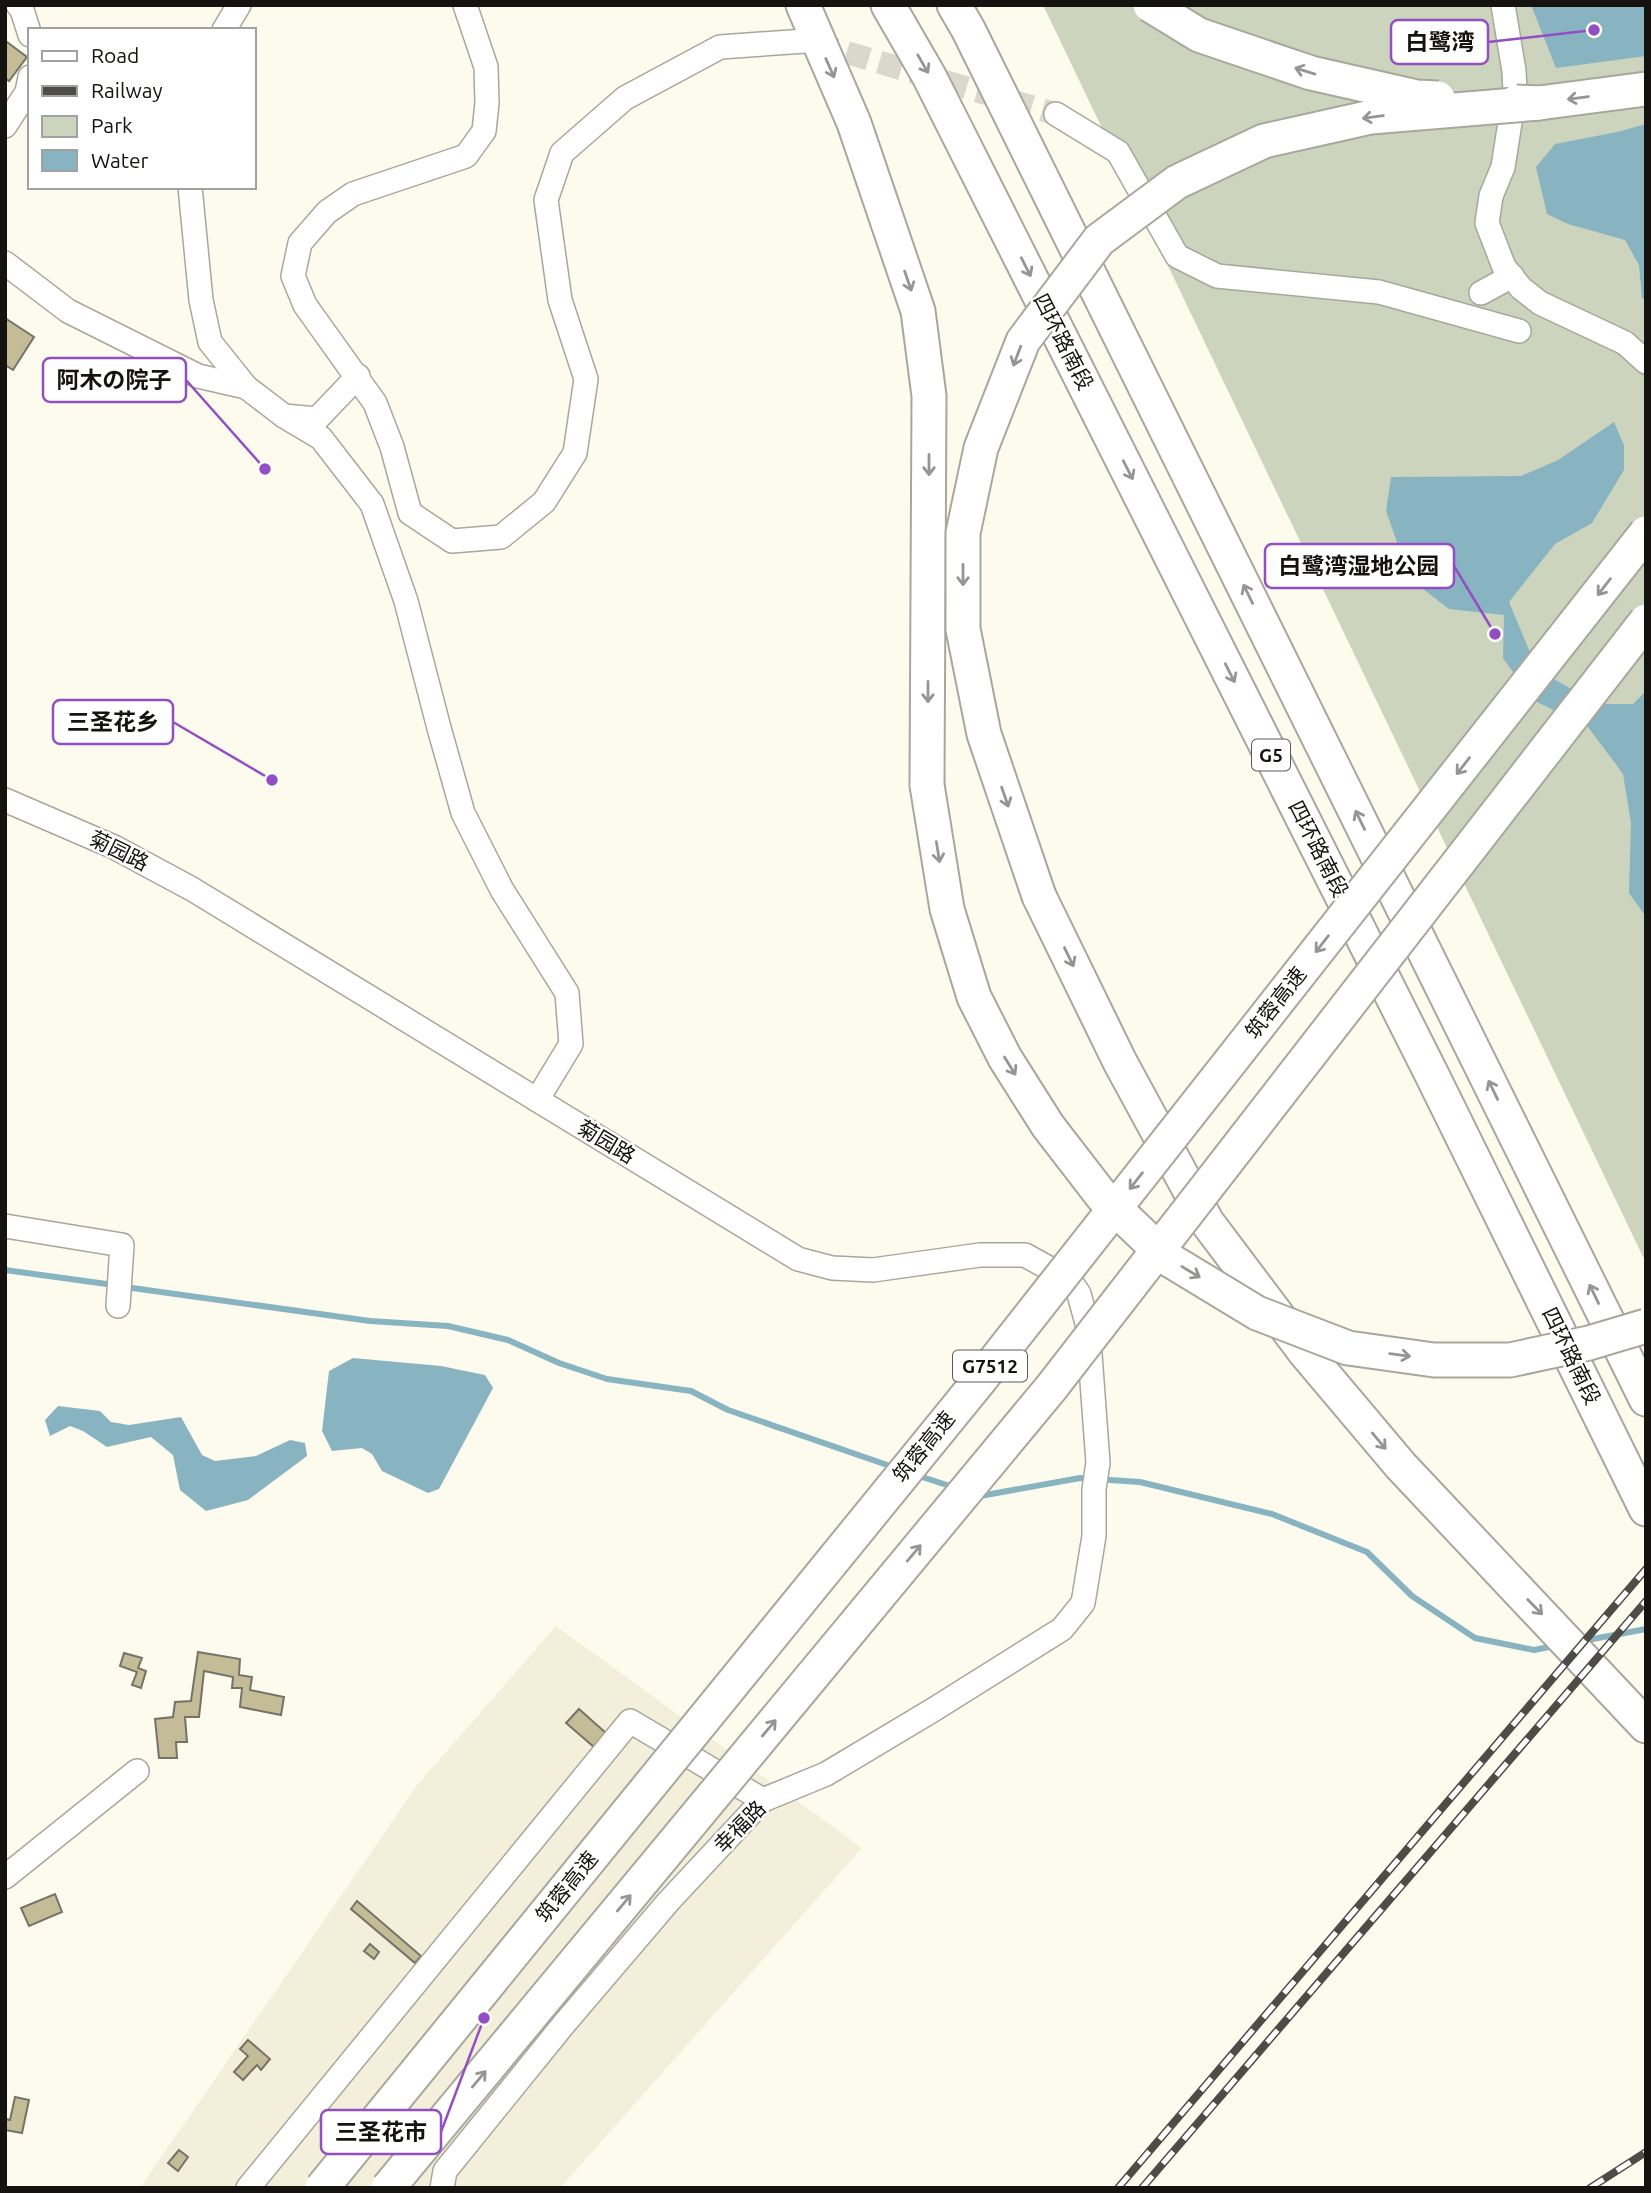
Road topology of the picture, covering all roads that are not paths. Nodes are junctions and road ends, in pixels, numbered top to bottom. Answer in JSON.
{"nodes":[{"id":1,"x":18,"y":5,"type":"edge"},
{"id":2,"x":239,"y":5,"type":"edge"},
{"id":3,"x":465,"y":5,"type":"edge"},
{"id":4,"x":803,"y":5,"type":"edge"},
{"id":5,"x":888,"y":5,"type":"edge"},
{"id":6,"x":954,"y":5,"type":"edge"},
{"id":7,"x":1150,"y":5,"type":"edge"},
{"id":8,"x":1503,"y":5,"type":"edge"},
{"id":9,"x":225,"y":28,"type":"edge"},
{"id":10,"x":28,"y":29,"type":"edge"},
{"id":11,"x":806,"y":41,"type":"tunnel mouth"},
{"id":12,"x":28,"y":87,"type":"edge"},
{"id":13,"x":1646,"y":89,"type":"edge"},
{"id":14,"x":1539,"y":103,"type":"junction"},
{"id":15,"x":1056,"y":114,"type":"tunnel mouth"},
{"id":16,"x":5,"y":126,"type":"edge"},
{"id":17,"x":190,"y":189,"type":"edge"},
{"id":18,"x":5,"y":263,"type":"edge"},
{"id":19,"x":1512,"y":276,"type":"junction"},
{"id":20,"x":1481,"y":293,"type":"dead end"},
{"id":21,"x":1519,"y":331,"type":"dead end"},
{"id":22,"x":1646,"y":362,"type":"edge"},
{"id":23,"x":358,"y":376,"type":"junction"},
{"id":24,"x":246,"y":387,"type":"junction"},
{"id":25,"x":284,"y":416,"type":"junction"},
{"id":26,"x":1646,"y":533,"type":"edge"},
{"id":27,"x":1646,"y":621,"type":"edge"},
{"id":28,"x":5,"y":800,"type":"edge"},
{"id":29,"x":537,"y":1100,"type":"junction"},
{"id":30,"x":5,"y":1226,"type":"edge"},
{"id":31,"x":119,"y":1293,"type":"dead end"},
{"id":32,"x":1646,"y":1326,"type":"edge"},
{"id":33,"x":1646,"y":1399,"type":"edge"},
{"id":34,"x":1098,"y":1463,"type":"joint"},
{"id":35,"x":1646,"y":1509,"type":"edge"},
{"id":36,"x":1646,"y":1726,"type":"edge"},
{"id":37,"x":137,"y":1771,"type":"dead end"},
{"id":38,"x":763,"y":1800,"type":"junction"},
{"id":39,"x":5,"y":1877,"type":"edge"},
{"id":40,"x":248,"y":2188,"type":"edge"},
{"id":41,"x":322,"y":2188,"type":"edge"},
{"id":42,"x":388,"y":2188,"type":"edge"},
{"id":43,"x":442,"y":2188,"type":"edge"}],
"edges":[{"from":1,"to":10,"type":"street"},
{"from":2,"to":9,"type":"street"},
{"from":3,"to":23,"type":"street"},
{"from":4,"to":32,"type":"highway","one_way":true,"bridge":true},
{"from":5,"to":35,"type":"highway","name":"四环路南段","number":"G5","one_way":true},
{"from":33,"to":6,"type":"highway","number":"G5","one_way":true},
{"from":14,"to":7,"type":"highway","one_way":true,"bridge":true},
{"from":8,"to":19,"type":"street"},
{"from":11,"to":23,"type":"street"},
{"from":12,"to":16,"type":"street"},
{"from":13,"to":14,"type":"highway","one_way":true,"bridge":true},
{"from":14,"to":36,"type":"highway","one_way":true,"bridge":true},
{"from":15,"to":21,"type":"street"},
{"from":17,"to":24,"type":"street"},
{"from":18,"to":24,"type":"street"},
{"from":19,"to":20,"type":"street"},
{"from":19,"to":22,"type":"street"},
{"from":23,"to":25,"type":"street"},
{"from":24,"to":25,"type":"street"},
{"from":25,"to":29,"type":"street"},
{"from":26,"to":41,"type":"highway","name":"筑蓉高速","number":"G7512","one_way":true,"bridge":true},
{"from":42,"to":27,"type":"highway","number":"G7512","one_way":true,"bridge":true},
{"from":28,"to":29,"type":"street","name":"菊园路"},
{"from":29,"to":34,"type":"street","name":"菊园路"},
{"from":30,"to":31,"type":"street"},
{"from":34,"to":38,"type":"street","name":"幸福路"},
{"from":37,"to":39,"type":"street"},
{"from":38,"to":40,"type":"street"},
{"from":38,"to":43,"type":"street","name":"幸福路"}]}
